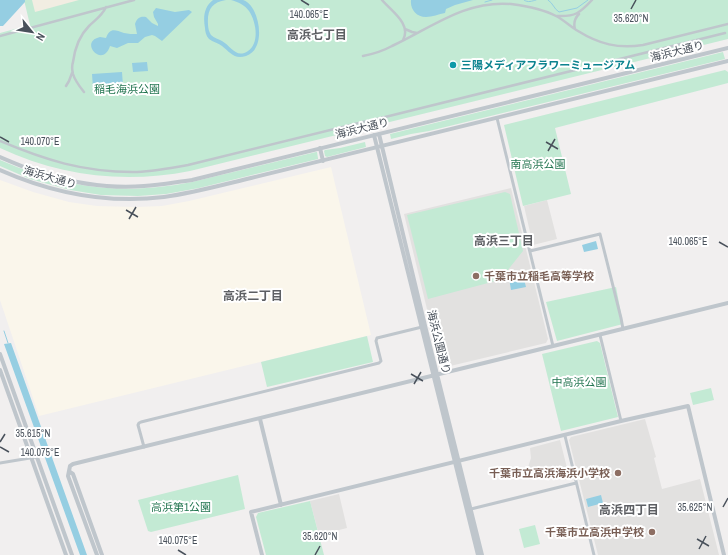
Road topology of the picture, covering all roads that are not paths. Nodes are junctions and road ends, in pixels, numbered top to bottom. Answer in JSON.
{"nodes":[{"id":1,"x":134,"y":0,"type":"edge"},
{"id":2,"x":382,"y":0,"type":"edge"},
{"id":3,"x":592,"y":0,"type":"edge"},
{"id":4,"x":106,"y":8,"type":"junction"},
{"id":5,"x":581,"y":12,"type":"junction"},
{"id":6,"x":556,"y":16,"type":"junction"},
{"id":7,"x":728,"y":24,"type":"edge"},
{"id":8,"x":405,"y":29,"type":"junction"},
{"id":9,"x":575,"y":29,"type":"junction"},
{"id":10,"x":417,"y":33,"type":"junction"},
{"id":11,"x":725,"y":33,"type":"dead end"},
{"id":12,"x":0,"y":36,"type":"edge"},
{"id":13,"x":403,"y":41,"type":"junction"},
{"id":14,"x":728,"y":48,"type":"edge"},
{"id":15,"x":363,"y":56,"type":"dead end"},
{"id":16,"x":728,"y":61,"type":"edge"},
{"id":17,"x":72,"y":73,"type":"junction"},
{"id":18,"x":66,"y":86,"type":"dead end"},
{"id":19,"x":84,"y":92,"type":"dead end"},
{"id":20,"x":497,"y":118,"type":"junction"},
{"id":21,"x":377,"y":119,"type":"dead end"},
{"id":22,"x":367,"y":121,"type":"dead end"},
{"id":23,"x":376,"y":134,"type":"junction"},
{"id":24,"x":0,"y":141,"type":"edge"},
{"id":25,"x":379,"y":147,"type":"junction"},
{"id":26,"x":320,"y":148,"type":"junction"},
{"id":27,"x":0,"y":157,"type":"edge"},
{"id":28,"x":323,"y":161,"type":"junction"},
{"id":29,"x":0,"y":170,"type":"edge"},
{"id":30,"x":530,"y":251,"type":"junction"},
{"id":31,"x":728,"y":303,"type":"edge"},
{"id":32,"x":422,"y":327,"type":"junction"},
{"id":33,"x":623,"y":329,"type":"junction"},
{"id":34,"x":600,"y":335,"type":"junction"},
{"id":35,"x":553,"y":346,"type":"junction"},
{"id":36,"x":0,"y":354,"type":"edge"},
{"id":37,"x":0,"y":370,"type":"edge"},
{"id":38,"x":436,"y":375,"type":"junction"},
{"id":39,"x":260,"y":419,"type":"junction"},
{"id":40,"x":621,"y":421,"type":"junction"},
{"id":41,"x":565,"y":436,"type":"junction"},
{"id":42,"x":144,"y":447,"type":"junction"},
{"id":43,"x":34,"y":457,"type":"junction"},
{"id":44,"x":457,"y":462,"type":"junction"},
{"id":45,"x":0,"y":463,"type":"edge"},
{"id":46,"x":70,"y":472,"type":"junction"},
{"id":47,"x":576,"y":483,"type":"junction"},
{"id":48,"x":281,"y":505,"type":"junction"},
{"id":49,"x":471,"y":509,"type":"junction"},
{"id":50,"x":66,"y":555,"type":"edge"},
{"id":51,"x":72,"y":555,"type":"edge"},
{"id":52,"x":97,"y":555,"type":"edge"},
{"id":53,"x":102,"y":555,"type":"edge"},
{"id":54,"x":262,"y":555,"type":"edge"},
{"id":55,"x":478,"y":555,"type":"edge"},
{"id":56,"x":482,"y":555,"type":"edge"},
{"id":57,"x":594,"y":555,"type":"edge"},
{"id":58,"x":724,"y":555,"type":"edge"}],
"edges":[{"from":1,"to":4,"type":"street"},
{"from":2,"to":8,"type":"street"},
{"from":3,"to":5,"type":"street"},
{"from":4,"to":12,"type":"street"},
{"from":4,"to":17,"type":"street"},
{"from":5,"to":6,"type":"street"},
{"from":5,"to":9,"type":"street"},
{"from":6,"to":9,"type":"street"},
{"from":6,"to":10,"type":"street"},
{"from":7,"to":9,"type":"street"},
{"from":8,"to":10,"type":"street"},
{"from":8,"to":13,"type":"street"},
{"from":10,"to":13,"type":"street"},
{"from":11,"to":21,"type":"street"},
{"from":13,"to":15,"type":"street"},
{"from":14,"to":23,"type":"street","name":"海浜大通り"},
{"from":16,"to":20,"type":"street","name":"海浜大通り"},
{"from":17,"to":18,"type":"street"},
{"from":17,"to":19,"type":"street"},
{"from":20,"to":25,"type":"street","name":"海浜大通り"},
{"from":20,"to":30,"type":"street"},
{"from":22,"to":24,"type":"street"},
{"from":23,"to":25,"type":"street","name":"海浜公園通り"},
{"from":23,"to":26,"type":"street","name":"海浜大通り"},
{"from":25,"to":28,"type":"street","name":"海浜大通り"},
{"from":25,"to":32,"type":"street","name":"海浜公園通り"},
{"from":25,"to":38,"type":"street","name":"海浜公園通り"},
{"from":26,"to":27,"type":"street","name":"海浜大通り"},
{"from":26,"to":28,"type":"street"},
{"from":28,"to":29,"type":"street","name":"海浜大通り"},
{"from":30,"to":33,"type":"street"},
{"from":30,"to":35,"type":"street"},
{"from":31,"to":33,"type":"street"},
{"from":32,"to":38,"type":"street","name":"海浜公園通り"},
{"from":32,"to":42,"type":"street"},
{"from":33,"to":34,"type":"street"},
{"from":34,"to":35,"type":"street"},
{"from":34,"to":40,"type":"street"},
{"from":35,"to":38,"type":"street"},
{"from":36,"to":43,"type":"street"},
{"from":37,"to":43,"type":"street"},
{"from":38,"to":39,"type":"street"},
{"from":38,"to":44,"type":"street","name":"海浜公園通り"},
{"from":39,"to":42,"type":"street"},
{"from":39,"to":48,"type":"street"},
{"from":40,"to":41,"type":"street"},
{"from":40,"to":58,"type":"street"},
{"from":41,"to":44,"type":"street"},
{"from":41,"to":47,"type":"street"},
{"from":42,"to":46,"type":"street"},
{"from":43,"to":45,"type":"street"},
{"from":43,"to":50,"type":"street"},
{"from":43,"to":51,"type":"street"},
{"from":44,"to":48,"type":"street"},
{"from":44,"to":49,"type":"street","name":"海浜公園通り"},
{"from":44,"to":55,"type":"street","name":"海浜公園通り"},
{"from":46,"to":52,"type":"street"},
{"from":46,"to":53,"type":"street"},
{"from":47,"to":49,"type":"street"},
{"from":47,"to":57,"type":"street"},
{"from":48,"to":54,"type":"street"},
{"from":49,"to":56,"type":"street","name":"海浜公園通り"}]}
